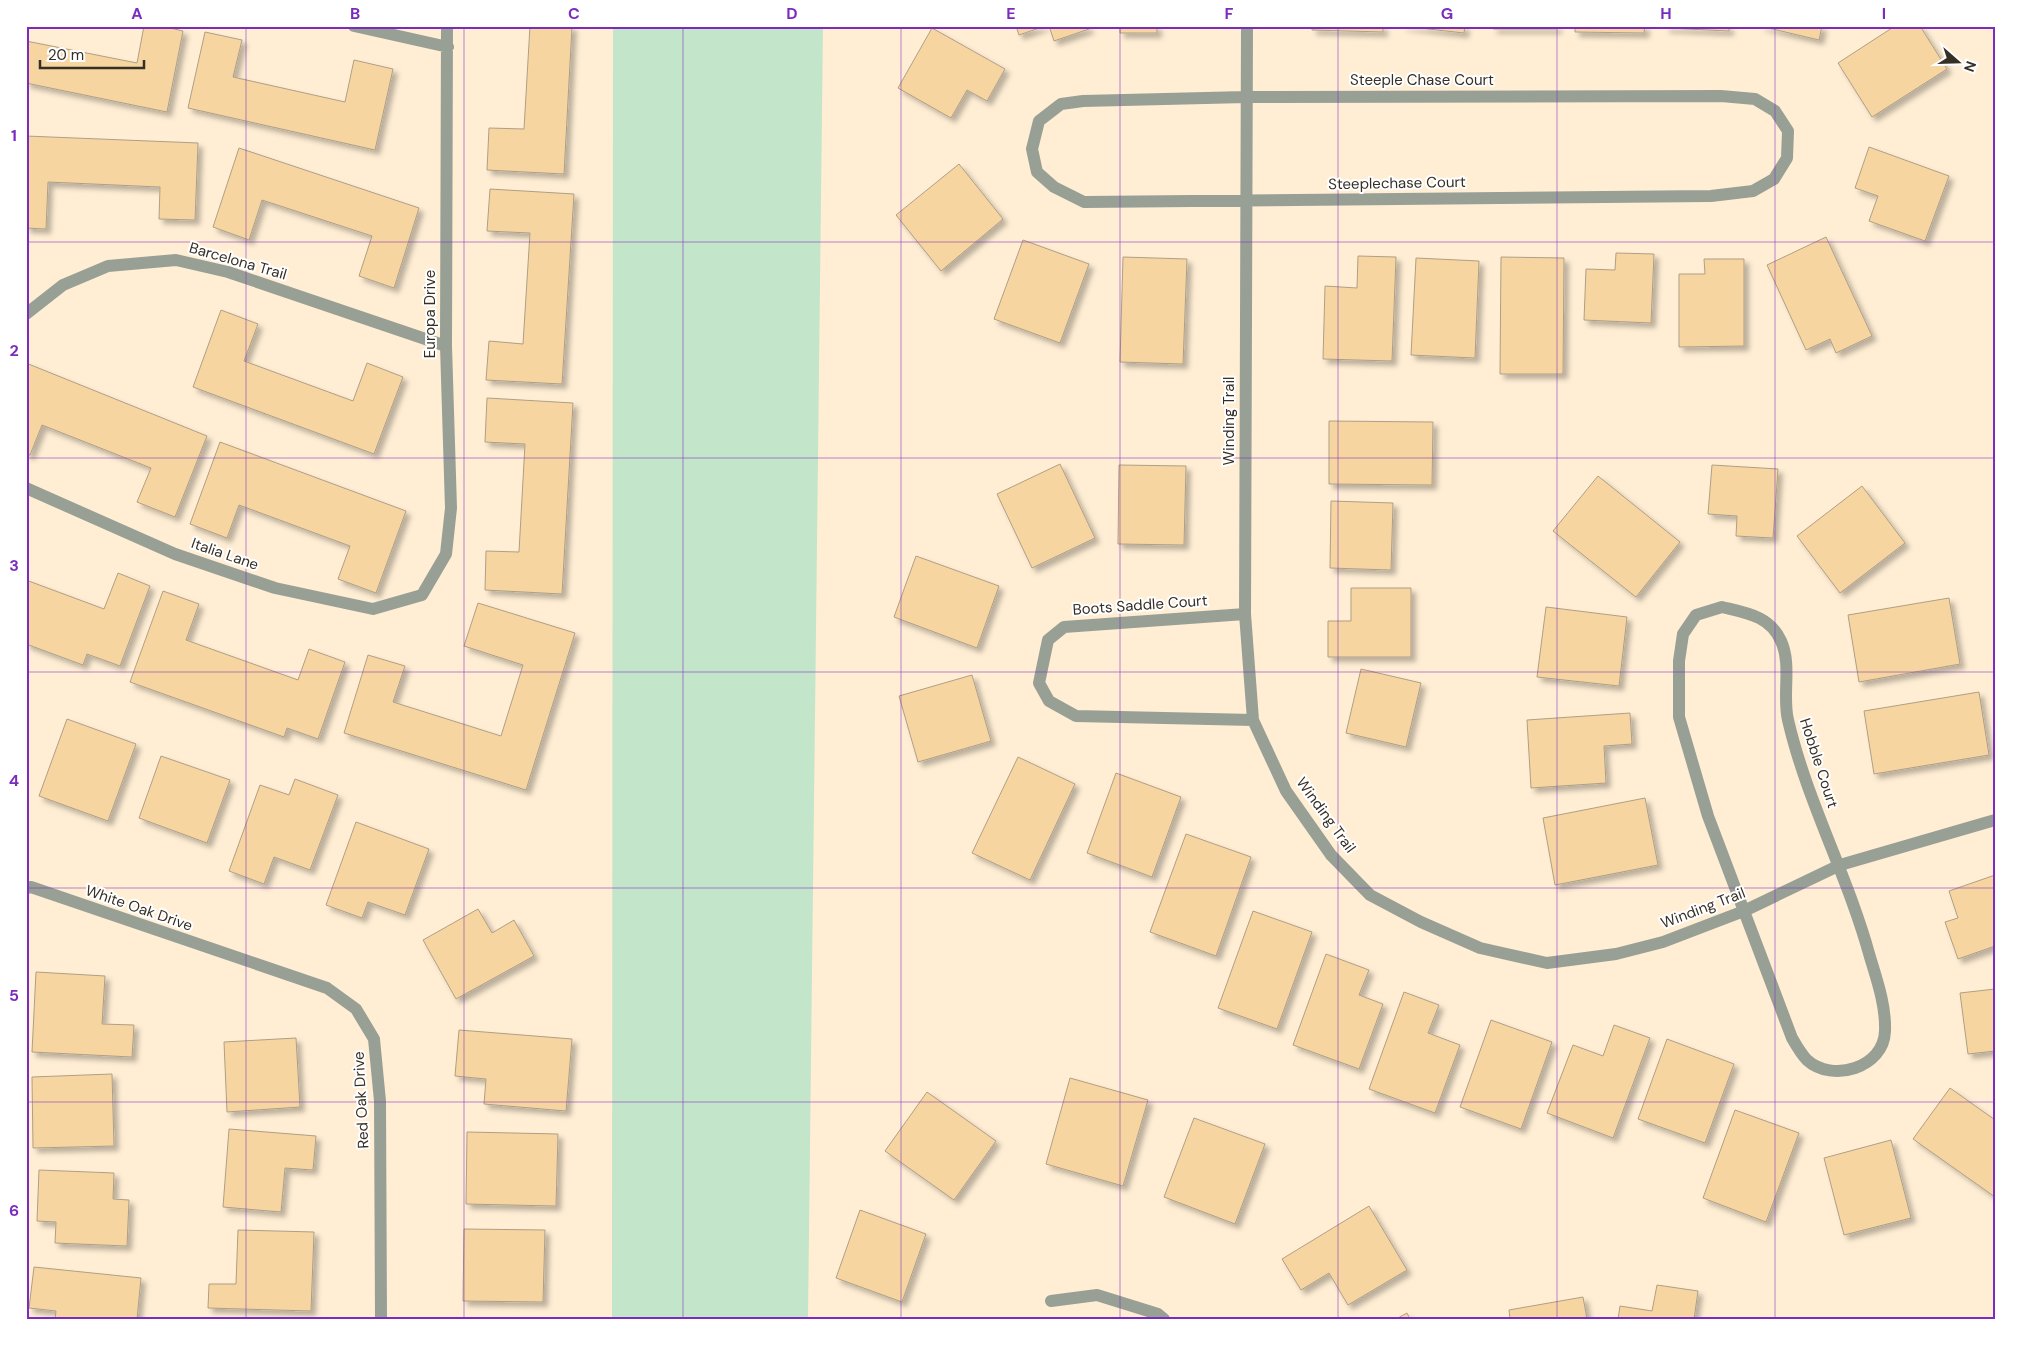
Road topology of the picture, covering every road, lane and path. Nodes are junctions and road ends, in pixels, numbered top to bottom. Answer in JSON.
{"nodes":[{"id":1,"x":354,"y":26,"type":"edge"},
{"id":2,"x":447,"y":26,"type":"edge"},
{"id":3,"x":1247,"y":26,"type":"edge"},
{"id":4,"x":448,"y":47,"type":"junction"},
{"id":5,"x":1246,"y":97,"type":"junction"},
{"id":6,"x":1711,"y":196,"type":"joint"},
{"id":7,"x":1245,"y":200,"type":"junction"},
{"id":8,"x":1084,"y":202,"type":"joint"},
{"id":9,"x":26,"y":314,"type":"edge"},
{"id":10,"x":446,"y":346,"type":"junction"},
{"id":11,"x":26,"y":488,"type":"edge"},
{"id":12,"x":422,"y":595,"type":"joint"},
{"id":13,"x":1245,"y":614,"type":"junction"},
{"id":14,"x":1253,"y":720,"type":"junction"},
{"id":15,"x":1995,"y":820,"type":"edge"},
{"id":16,"x":1840,"y":865,"type":"junction"},
{"id":17,"x":26,"y":888,"type":"edge"},
{"id":18,"x":1744,"y":911,"type":"junction"},
{"id":19,"x":242,"y":961,"type":"joint"},
{"id":20,"x":1051,"y":1301,"type":"dead end"},
{"id":21,"x":381,"y":1319,"type":"edge"},
{"id":22,"x":1164,"y":1319,"type":"edge"}],
"edges":[{"from":1,"to":4,"type":"street"},
{"from":2,"to":4,"type":"street","name":"Europa Drive"},
{"from":3,"to":5,"type":"street","name":"Winding Trail"},
{"from":4,"to":10,"type":"street","name":"Europa Drive"},
{"from":5,"to":6,"type":"street","name":"Steeple Chase Court"},
{"from":5,"to":7,"type":"street","name":"Winding Trail"},
{"from":5,"to":8,"type":"street","name":"Steeple Chase Court"},
{"from":6,"to":7,"type":"street","name":"Steeplechase Court"},
{"from":7,"to":8,"type":"street","name":"Steeplechase Court"},
{"from":7,"to":13,"type":"street","name":"Winding Trail"},
{"from":9,"to":10,"type":"street","name":"Barcelona Trail"},
{"from":10,"to":12,"type":"street","name":"Europa Drive"},
{"from":11,"to":12,"type":"street","name":"Italia Lane"},
{"from":13,"to":14,"type":"street","name":"Winding Trail"},
{"from":13,"to":14,"type":"street","name":"Boots Saddle Court"},
{"from":14,"to":18,"type":"street","name":"Winding Trail"},
{"from":15,"to":16,"type":"street","name":"Winding Trail"},
{"from":16,"to":18,"type":"street","name":"Winding Trail"},
{"from":16,"to":18,"type":"street","name":"Hobble Court"},
{"from":16,"to":18,"type":"street","name":"Hobble Court"},
{"from":17,"to":19,"type":"street","name":"White Oak Drive"},
{"from":19,"to":21,"type":"street","name":"Red Oak Drive"},
{"from":20,"to":22,"type":"street"}]}
